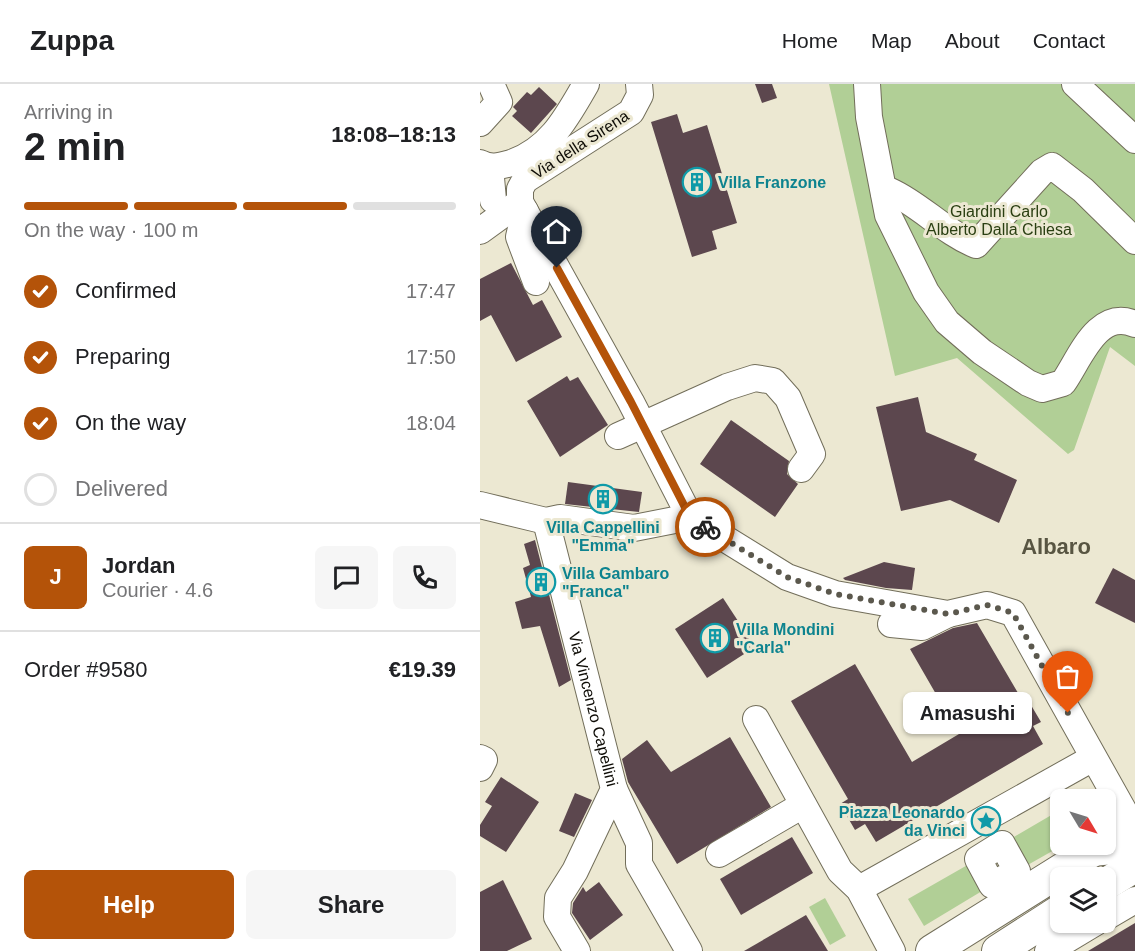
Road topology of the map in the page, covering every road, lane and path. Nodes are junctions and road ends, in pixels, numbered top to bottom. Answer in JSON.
{"nodes":[{"id":1,"x":491,"y":84,"type":"edge"},
{"id":2,"x":586,"y":84,"type":"edge"},
{"id":3,"x":639,"y":84,"type":"edge"},
{"id":4,"x":867,"y":84,"type":"edge"},
{"id":5,"x":1075,"y":84,"type":"edge"},
{"id":6,"x":480,"y":123,"type":"edge"},
{"id":7,"x":1135,"y":140,"type":"edge"},
{"id":8,"x":485,"y":165,"type":"edge"},
{"id":9,"x":884,"y":193,"type":"junction"},
{"id":10,"x":493,"y":200,"type":"dead end"},
{"id":11,"x":523,"y":207,"type":"junction"},
{"id":12,"x":480,"y":231,"type":"edge"},
{"id":13,"x":1135,"y":241,"type":"edge"},
{"id":14,"x":536,"y":282,"type":"dead end"},
{"id":15,"x":1135,"y":324,"type":"edge"},
{"id":16,"x":643,"y":424,"type":"junction"},
{"id":17,"x":618,"y":436,"type":"dead end"},
{"id":18,"x":801,"y":470,"type":"dead end"},
{"id":19,"x":480,"y":505,"type":"edge"},
{"id":20,"x":690,"y":517,"type":"junction"},
{"id":21,"x":546,"y":521,"type":"junction"},
{"id":22,"x":948,"y":614,"type":"junction"},
{"id":23,"x":891,"y":624,"type":"dead end"},
{"id":24,"x":756,"y":719,"type":"dead end"},
{"id":25,"x":480,"y":758,"type":"edge"},
{"id":26,"x":1093,"y":758,"type":"junction"},
{"id":27,"x":480,"y":768,"type":"edge"},
{"id":28,"x":611,"y":778,"type":"junction"},
{"id":29,"x":803,"y":805,"type":"junction"},
{"id":30,"x":1134,"y":831,"type":"edge"},
{"id":31,"x":1116,"y":839,"type":"edge"},
{"id":32,"x":719,"y":854,"type":"dead end"},
{"id":33,"x":1087,"y":855,"type":"edge"},
{"id":34,"x":1135,"y":866,"type":"edge"},
{"id":35,"x":1116,"y":878,"type":"edge"},
{"id":36,"x":859,"y":889,"type":"junction"},
{"id":37,"x":1135,"y":900,"type":"edge"},
{"id":38,"x":1116,"y":911,"type":"edge"},
{"id":39,"x":1050,"y":917,"type":"edge"},
{"id":40,"x":1078,"y":933,"type":"edge"},
{"id":41,"x":577,"y":951,"type":"edge"},
{"id":42,"x":689,"y":951,"type":"edge"},
{"id":43,"x":892,"y":951,"type":"edge"},
{"id":44,"x":932,"y":951,"type":"edge"},
{"id":45,"x":998,"y":951,"type":"edge"},
{"id":46,"x":1048,"y":951,"type":"edge"}],
"edges":[{"from":1,"to":6,"type":"street"},
{"from":2,"to":8,"type":"street","name":"Via della Sirena"},
{"from":3,"to":11,"type":"street","name":"Via della Sirena"},
{"from":4,"to":9,"type":"street"},
{"from":5,"to":7,"type":"street"},
{"from":8,"to":10,"type":"street"},
{"from":9,"to":13,"type":"street"},
{"from":9,"to":15,"type":"street"},
{"from":11,"to":12,"type":"street"},
{"from":11,"to":14,"type":"street","name":"Via della Sirena"},
{"from":11,"to":16,"type":"street"},
{"from":16,"to":17,"type":"street"},
{"from":16,"to":18,"type":"street"},
{"from":16,"to":20,"type":"street"},
{"from":19,"to":21,"type":"street"},
{"from":20,"to":21,"type":"street"},
{"from":20,"to":22,"type":"street"},
{"from":21,"to":28,"type":"street","name":"Via Vincenzo Capellini"},
{"from":22,"to":23,"type":"street"},
{"from":22,"to":26,"type":"street"},
{"from":24,"to":29,"type":"street"},
{"from":25,"to":27,"type":"street"},
{"from":26,"to":30,"type":"street"},
{"from":26,"to":36,"type":"street"},
{"from":28,"to":41,"type":"street","name":"Via Vincenzo Capellini"},
{"from":28,"to":42,"type":"street"},
{"from":29,"to":32,"type":"street"},
{"from":29,"to":36,"type":"street"},
{"from":30,"to":31,"type":"main road"},
{"from":33,"to":44,"type":"main road"},
{"from":34,"to":35,"type":"main road"},
{"from":36,"to":43,"type":"street"},
{"from":37,"to":38,"type":"street"},
{"from":39,"to":45,"type":"main road"},
{"from":40,"to":46,"type":"street"}]}
